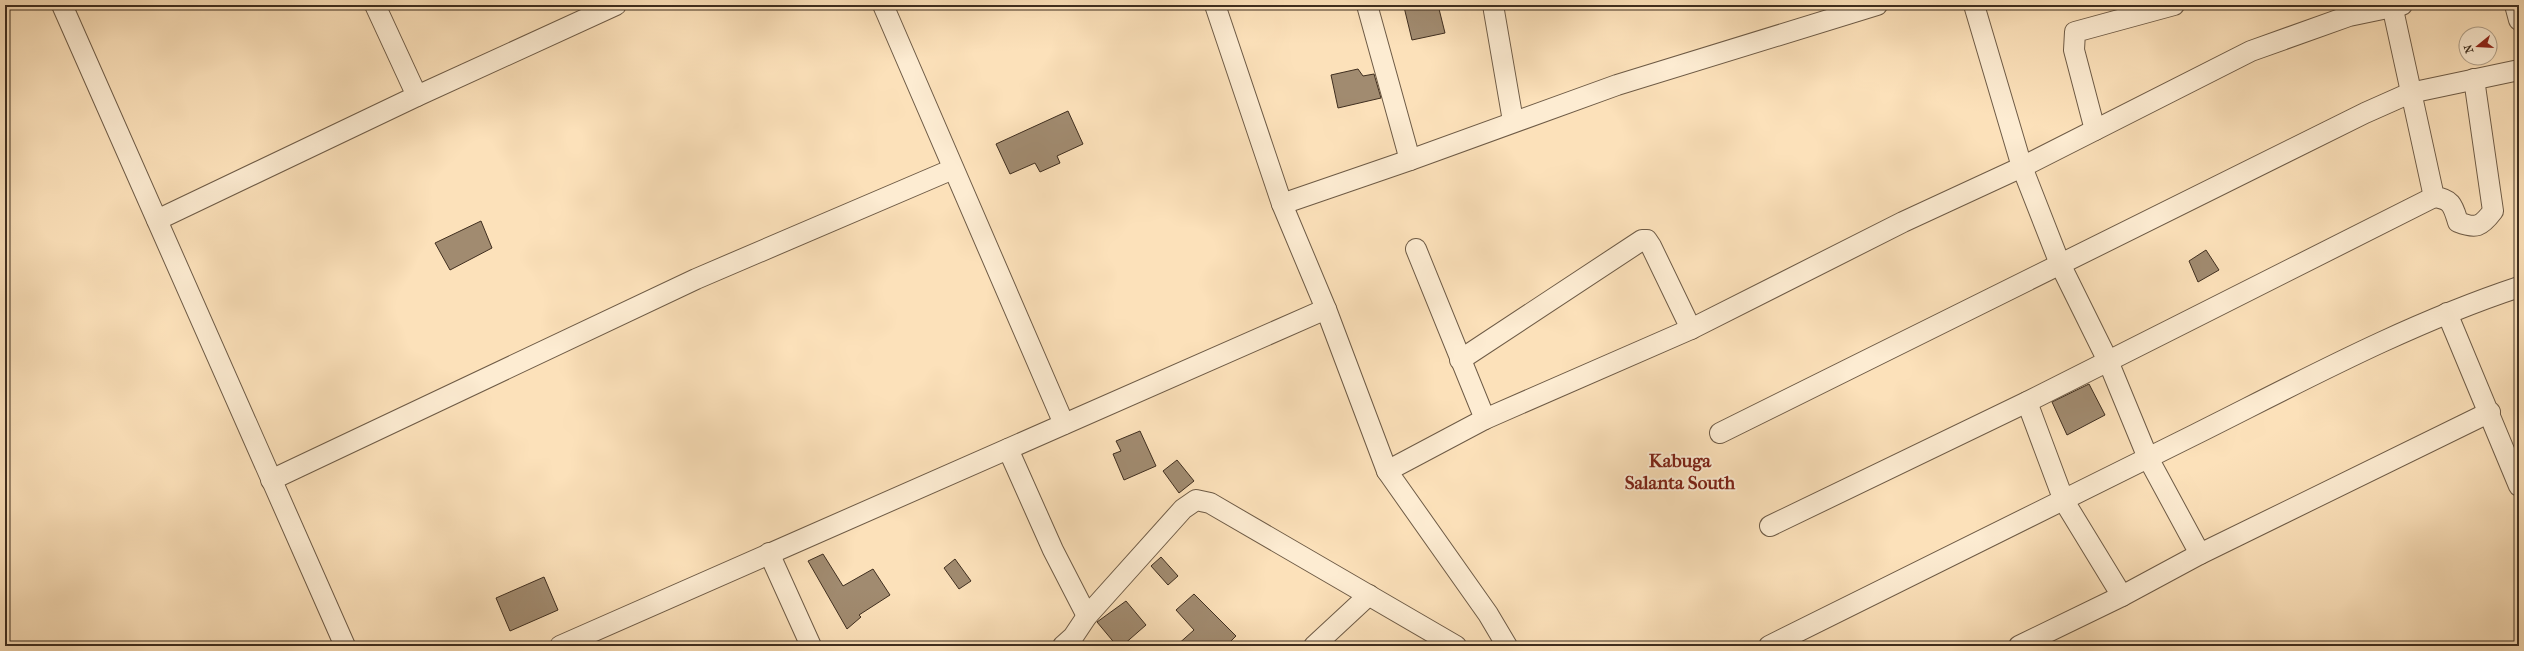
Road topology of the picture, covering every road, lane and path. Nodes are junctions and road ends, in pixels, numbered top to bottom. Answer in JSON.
{"nodes":[{"id":1,"x":62,"y":5,"type":"edge"},
{"id":2,"x":375,"y":5,"type":"edge"},
{"id":3,"x":616,"y":5,"type":"edge"},
{"id":4,"x":882,"y":5,"type":"edge"},
{"id":5,"x":1215,"y":5,"type":"edge"},
{"id":6,"x":1367,"y":5,"type":"edge"},
{"id":7,"x":1493,"y":5,"type":"edge"},
{"id":8,"x":1878,"y":5,"type":"edge"},
{"id":9,"x":1974,"y":5,"type":"edge"},
{"id":10,"x":2174,"y":5,"type":"edge"},
{"id":11,"x":2395,"y":5,"type":"edge"},
{"id":12,"x":2515,"y":5,"type":"edge"},
{"id":13,"x":2348,"y":10,"type":"edge"},
{"id":14,"x":2519,"y":20,"type":"edge"},
{"id":15,"x":2519,"y":70,"type":"edge"},
{"id":16,"x":2474,"y":79,"type":"junction"},
{"id":17,"x":2410,"y":93,"type":"junction"},
{"id":18,"x":417,"y":96,"type":"junction"},
{"id":19,"x":1513,"y":121,"type":"junction"},
{"id":20,"x":2095,"y":130,"type":"junction"},
{"id":21,"x":1410,"y":160,"type":"junction"},
{"id":22,"x":2022,"y":167,"type":"junction"},
{"id":23,"x":953,"y":169,"type":"junction"},
{"id":24,"x":2434,"y":197,"type":"junction"},
{"id":25,"x":1282,"y":204,"type":"junction"},
{"id":26,"x":156,"y":220,"type":"junction"},
{"id":27,"x":1416,"y":249,"type":"dead end"},
{"id":28,"x":2060,"y":264,"type":"junction"},
{"id":29,"x":2519,"y":287,"type":"edge"},
{"id":30,"x":1326,"y":309,"type":"junction"},
{"id":31,"x":2446,"y":313,"type":"junction"},
{"id":32,"x":1691,"y":329,"type":"junction"},
{"id":33,"x":1460,"y":360,"type":"junction"},
{"id":34,"x":2108,"y":361,"type":"junction"},
{"id":35,"x":2027,"y":402,"type":"junction"},
{"id":36,"x":2490,"y":412,"type":"junction"},
{"id":37,"x":1485,"y":419,"type":"junction"},
{"id":38,"x":1064,"y":424,"type":"junction"},
{"id":39,"x":1720,"y":433,"type":"dead end"},
{"id":40,"x":1008,"y":449,"type":"junction"},
{"id":41,"x":2148,"y":458,"type":"junction"},
{"id":42,"x":1387,"y":471,"type":"junction"},
{"id":43,"x":271,"y":480,"type":"junction"},
{"id":44,"x":2519,"y":486,"type":"edge"},
{"id":45,"x":2064,"y":501,"type":"junction"},
{"id":46,"x":1770,"y":526,"type":"dead end"},
{"id":47,"x":769,"y":553,"type":"junction"},
{"id":48,"x":2200,"y":554,"type":"junction"},
{"id":49,"x":1369,"y":595,"type":"junction"},
{"id":50,"x":2122,"y":596,"type":"junction"},
{"id":51,"x":1087,"y":616,"type":"junction"},
{"id":52,"x":1072,"y":643,"type":"edge"},
{"id":53,"x":345,"y":646,"type":"edge"},
{"id":54,"x":560,"y":646,"type":"edge"},
{"id":55,"x":811,"y":646,"type":"edge"},
{"id":56,"x":1314,"y":646,"type":"edge"},
{"id":57,"x":1456,"y":646,"type":"edge"},
{"id":58,"x":1507,"y":646,"type":"edge"},
{"id":59,"x":1769,"y":646,"type":"edge"},
{"id":60,"x":2019,"y":646,"type":"edge"}],
"edges":[{"from":1,"to":26,"type":"street"},
{"from":2,"to":18,"type":"street"},
{"from":3,"to":18,"type":"street"},
{"from":4,"to":23,"type":"street"},
{"from":5,"to":25,"type":"street"},
{"from":6,"to":21,"type":"street"},
{"from":7,"to":19,"type":"street"},
{"from":8,"to":19,"type":"street"},
{"from":9,"to":22,"type":"street"},
{"from":10,"to":20,"type":"street"},
{"from":11,"to":13,"type":"street"},
{"from":11,"to":17,"type":"street"},
{"from":12,"to":14,"type":"street"},
{"from":13,"to":20,"type":"street"},
{"from":15,"to":16,"type":"street"},
{"from":16,"to":17,"type":"street"},
{"from":16,"to":24,"type":"street"},
{"from":17,"to":24,"type":"street"},
{"from":17,"to":28,"type":"street"},
{"from":18,"to":26,"type":"street"},
{"from":19,"to":21,"type":"street"},
{"from":20,"to":22,"type":"street"},
{"from":21,"to":25,"type":"street"},
{"from":22,"to":28,"type":"street"},
{"from":22,"to":32,"type":"street"},
{"from":23,"to":38,"type":"street"},
{"from":23,"to":43,"type":"street"},
{"from":24,"to":34,"type":"street"},
{"from":25,"to":30,"type":"street"},
{"from":26,"to":43,"type":"street"},
{"from":27,"to":33,"type":"street"},
{"from":28,"to":34,"type":"street"},
{"from":28,"to":39,"type":"street"},
{"from":29,"to":31,"type":"street"},
{"from":30,"to":38,"type":"street"},
{"from":30,"to":42,"type":"street"},
{"from":31,"to":36,"type":"street"},
{"from":31,"to":41,"type":"street"},
{"from":32,"to":33,"type":"street"},
{"from":32,"to":37,"type":"street"},
{"from":33,"to":37,"type":"street"},
{"from":34,"to":35,"type":"street"},
{"from":34,"to":41,"type":"street"},
{"from":35,"to":45,"type":"street"},
{"from":35,"to":46,"type":"street"},
{"from":36,"to":44,"type":"street"},
{"from":36,"to":48,"type":"street"},
{"from":37,"to":42,"type":"street"},
{"from":38,"to":40,"type":"street"},
{"from":40,"to":47,"type":"street"},
{"from":40,"to":51,"type":"street"},
{"from":41,"to":45,"type":"street"},
{"from":41,"to":48,"type":"street"},
{"from":42,"to":58,"type":"street"},
{"from":43,"to":53,"type":"street"},
{"from":45,"to":50,"type":"street"},
{"from":45,"to":59,"type":"street"},
{"from":47,"to":54,"type":"street"},
{"from":47,"to":55,"type":"street"},
{"from":48,"to":50,"type":"street"},
{"from":49,"to":51,"type":"street"},
{"from":49,"to":56,"type":"street"},
{"from":49,"to":57,"type":"street"},
{"from":50,"to":60,"type":"street"},
{"from":51,"to":52,"type":"street"}]}
